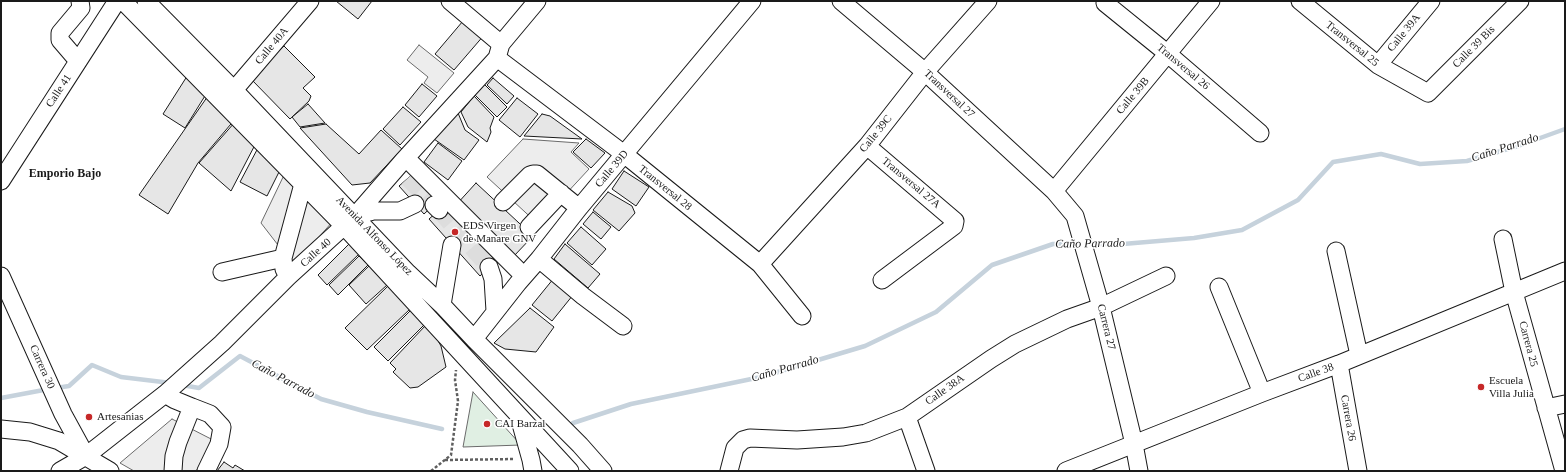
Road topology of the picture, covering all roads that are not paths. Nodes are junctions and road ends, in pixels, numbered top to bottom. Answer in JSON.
{"nodes":[{"id":1,"x":80,"y":1,"type":"edge"},
{"id":2,"x":117,"y":1,"type":"edge"},
{"id":3,"x":123,"y":1,"type":"edge"},
{"id":4,"x":146,"y":1,"type":"edge"},
{"id":5,"x":310,"y":1,"type":"edge"},
{"id":6,"x":450,"y":1,"type":"edge"},
{"id":7,"x":537,"y":1,"type":"edge"},
{"id":8,"x":752,"y":1,"type":"edge"},
{"id":9,"x":841,"y":1,"type":"edge"},
{"id":10,"x":988,"y":1,"type":"edge"},
{"id":11,"x":1211,"y":1,"type":"edge"},
{"id":12,"x":1300,"y":1,"type":"edge"},
{"id":13,"x":1431,"y":1,"type":"edge"},
{"id":14,"x":1520,"y":1,"type":"edge"},
{"id":15,"x":1105,"y":3,"type":"dead end"},
{"id":16,"x":499,"y":51,"type":"junction"},
{"id":17,"x":1168,"y":54,"type":"junction"},
{"id":18,"x":78,"y":61,"type":"junction"},
{"id":19,"x":1378,"y":65,"type":"junction"},
{"id":20,"x":926,"y":72,"type":"junction"},
{"id":21,"x":234,"y":90,"type":"junction"},
{"id":22,"x":1428,"y":92,"type":"joint"},
{"id":23,"x":1260,"y":133,"type":"dead end"},
{"id":24,"x":867,"y":146,"type":"junction"},
{"id":25,"x":624,"y":154,"type":"junction"},
{"id":26,"x":406,"y":158,"type":"junction"},
{"id":27,"x":390,"y":177,"type":"junction"},
{"id":28,"x":408,"y":178,"type":"tunnel mouth"},
{"id":29,"x":1,"y":181,"type":"edge"},
{"id":30,"x":302,"y":184,"type":"junction"},
{"id":31,"x":1054,"y":191,"type":"junction"},
{"id":32,"x":561,"y":193,"type":"junction"},
{"id":33,"x":502,"y":202,"type":"dead end"},
{"id":34,"x":415,"y":204,"type":"dead end"},
{"id":35,"x":580,"y":208,"type":"junction"},
{"id":36,"x":350,"y":222,"type":"junction"},
{"id":37,"x":529,"y":227,"type":"dead end"},
{"id":38,"x":1503,"y":239,"type":"dead end"},
{"id":39,"x":452,"y":245,"type":"dead end"},
{"id":40,"x":1336,"y":251,"type":"dead end"},
{"id":41,"x":283,"y":258,"type":"junction"},
{"id":42,"x":539,"y":259,"type":"junction"},
{"id":43,"x":760,"y":264,"type":"junction"},
{"id":44,"x":489,"y":267,"type":"tunnel mouth"},
{"id":45,"x":1565,"y":271,"type":"edge"},
{"id":46,"x":222,"y":272,"type":"dead end"},
{"id":47,"x":1,"y":276,"type":"edge"},
{"id":48,"x":524,"y":276,"type":"junction"},
{"id":49,"x":1166,"y":276,"type":"dead end"},
{"id":50,"x":288,"y":277,"type":"junction"},
{"id":51,"x":882,"y":280,"type":"dead end"},
{"id":52,"x":1219,"y":287,"type":"dead end"},
{"id":53,"x":1514,"y":292,"type":"junction"},
{"id":54,"x":442,"y":305,"type":"junction"},
{"id":55,"x":1101,"y":308,"type":"junction"},
{"id":56,"x":495,"y":311,"type":"junction"},
{"id":57,"x":802,"y":316,"type":"dead end"},
{"id":58,"x":623,"y":326,"type":"dead end"},
{"id":59,"x":474,"y":339,"type":"junction"},
{"id":60,"x":1359,"y":356,"type":"junction"},
{"id":61,"x":1339,"y":364,"type":"junction"},
{"id":62,"x":168,"y":391,"type":"junction"},
{"id":63,"x":1262,"y":393,"type":"junction"},
{"id":64,"x":1565,"y":404,"type":"edge"},
{"id":65,"x":192,"y":408,"type":"junction"},
{"id":66,"x":1546,"y":408,"type":"junction"},
{"id":67,"x":518,"y":413,"type":"junction"},
{"id":68,"x":907,"y":417,"type":"junction"},
{"id":69,"x":1,"y":429,"type":"edge"},
{"id":70,"x":1134,"y":444,"type":"junction"},
{"id":71,"x":86,"y":456,"type":"junction"},
{"id":72,"x":532,"y":465,"type":"edge"},
{"id":73,"x":60,"y":471,"type":"edge"},
{"id":74,"x":110,"y":471,"type":"edge"},
{"id":75,"x":173,"y":471,"type":"edge"},
{"id":76,"x":206,"y":471,"type":"edge"},
{"id":77,"x":570,"y":471,"type":"edge"},
{"id":78,"x":603,"y":471,"type":"edge"},
{"id":79,"x":729,"y":471,"type":"edge"},
{"id":80,"x":926,"y":471,"type":"edge"},
{"id":81,"x":1066,"y":471,"type":"edge"},
{"id":82,"x":1139,"y":471,"type":"edge"},
{"id":83,"x":1358,"y":471,"type":"edge"},
{"id":84,"x":1564,"y":471,"type":"edge"}],
"edges":[{"from":1,"to":18,"type":"street"},
{"from":2,"to":18,"type":"street","name":"Calle 41"},
{"from":3,"to":30,"type":"street","name":"Avenida Alfonso López"},
{"from":4,"to":21,"type":"street","name":"Avenida Alfonso López"},
{"from":5,"to":21,"type":"street","name":"Calle 40A"},
{"from":6,"to":16,"type":"street","name":"Transversal 28"},
{"from":7,"to":16,"type":"street","name":"Calle 40"},
{"from":8,"to":25,"type":"street","name":"Calle 39D"},
{"from":9,"to":20,"type":"street","name":"Transversal 27"},
{"from":10,"to":20,"type":"street","name":"Calle 39C"},
{"from":11,"to":17,"type":"street","name":"Calle 39B"},
{"from":12,"to":19,"type":"street","name":"Transversal 25"},
{"from":13,"to":19,"type":"street","name":"Calle 39A"},
{"from":14,"to":22,"type":"street","name":"Calle 39 Bis"},
{"from":15,"to":17,"type":"street","name":"Transversal 26"},
{"from":16,"to":25,"type":"street","name":"Transversal 28"},
{"from":16,"to":26,"type":"street","name":"Calle 40"},
{"from":17,"to":23,"type":"street","name":"Transversal 26"},
{"from":17,"to":31,"type":"street","name":"Calle 39B"},
{"from":18,"to":29,"type":"street","name":"Calle 41"},
{"from":19,"to":22,"type":"street","name":"Transversal 25"},
{"from":20,"to":24,"type":"street","name":"Calle 39C"},
{"from":20,"to":31,"type":"street","name":"Transversal 27"},
{"from":21,"to":36,"type":"street","name":"Avenida Alfonso López"},
{"from":24,"to":43,"type":"street","name":"Calle 39C"},
{"from":24,"to":51,"type":"street","name":"Transversal 27A"},
{"from":25,"to":35,"type":"street","name":"Calle 39D"},
{"from":25,"to":43,"type":"street","name":"Transversal 28"},
{"from":26,"to":27,"type":"street","name":"Calle 40"},
{"from":26,"to":48,"type":"street"},
{"from":27,"to":28,"type":"street"},
{"from":27,"to":36,"type":"street","name":"Calle 40"},
{"from":30,"to":36,"type":"street","name":"Avenida Alfonso López"},
{"from":30,"to":41,"type":"street"},
{"from":31,"to":55,"type":"street","name":"Carrera 27"},
{"from":32,"to":33,"type":"street"},
{"from":32,"to":35,"type":"street"},
{"from":32,"to":37,"type":"street"},
{"from":34,"to":36,"type":"street"},
{"from":35,"to":42,"type":"street","name":"Calle 39D"},
{"from":36,"to":50,"type":"street","name":"Calle 40"},
{"from":36,"to":54,"type":"street","name":"Avenida Alfonso López"},
{"from":36,"to":67,"type":"street","name":"Avenida Alfonso López"},
{"from":38,"to":53,"type":"street","name":"Carrera 25"},
{"from":39,"to":54,"type":"street"},
{"from":40,"to":60,"type":"street"},
{"from":41,"to":46,"type":"street"},
{"from":41,"to":50,"type":"street"},
{"from":42,"to":48,"type":"street","name":"Calle 39D"},
{"from":42,"to":58,"type":"street"},
{"from":43,"to":57,"type":"street","name":"Transversal 28"},
{"from":44,"to":56,"type":"street"},
{"from":45,"to":53,"type":"street","name":"Calle 38"},
{"from":47,"to":71,"type":"street","name":"Carrera 30"},
{"from":48,"to":56,"type":"street","name":"Calle 39D"},
{"from":49,"to":55,"type":"street","name":"Calle 38A"},
{"from":50,"to":62,"type":"street","name":"Calle 40"},
{"from":52,"to":63,"type":"street"},
{"from":53,"to":60,"type":"street","name":"Calle 38"},
{"from":53,"to":66,"type":"street","name":"Carrera 25"},
{"from":54,"to":59,"type":"street","name":"Avenida Alfonso López"},
{"from":55,"to":68,"type":"street","name":"Calle 38A"},
{"from":55,"to":70,"type":"street","name":"Carrera 27"},
{"from":56,"to":59,"type":"street","name":"Calle 39D"},
{"from":59,"to":78,"type":"street","name":"Avenida Alfonso López"},
{"from":60,"to":61,"type":"street","name":"Calle 38"},
{"from":61,"to":63,"type":"street","name":"Calle 38"},
{"from":61,"to":83,"type":"street","name":"Carrera 26"},
{"from":62,"to":65,"type":"street"},
{"from":62,"to":71,"type":"street","name":"Calle 40"},
{"from":63,"to":70,"type":"street","name":"Calle 38"},
{"from":64,"to":66,"type":"street"},
{"from":65,"to":75,"type":"street"},
{"from":65,"to":76,"type":"street"},
{"from":66,"to":84,"type":"street","name":"Carrera 25"},
{"from":67,"to":72,"type":"street"},
{"from":67,"to":77,"type":"street","name":"Avenida Alfonso López"},
{"from":68,"to":79,"type":"street","name":"Calle 38A"},
{"from":68,"to":80,"type":"street"},
{"from":69,"to":71,"type":"street"},
{"from":70,"to":81,"type":"street","name":"Calle 38"},
{"from":70,"to":82,"type":"street","name":"Carrera 27"},
{"from":71,"to":73,"type":"street","name":"Calle 40"},
{"from":71,"to":74,"type":"street"}]}
